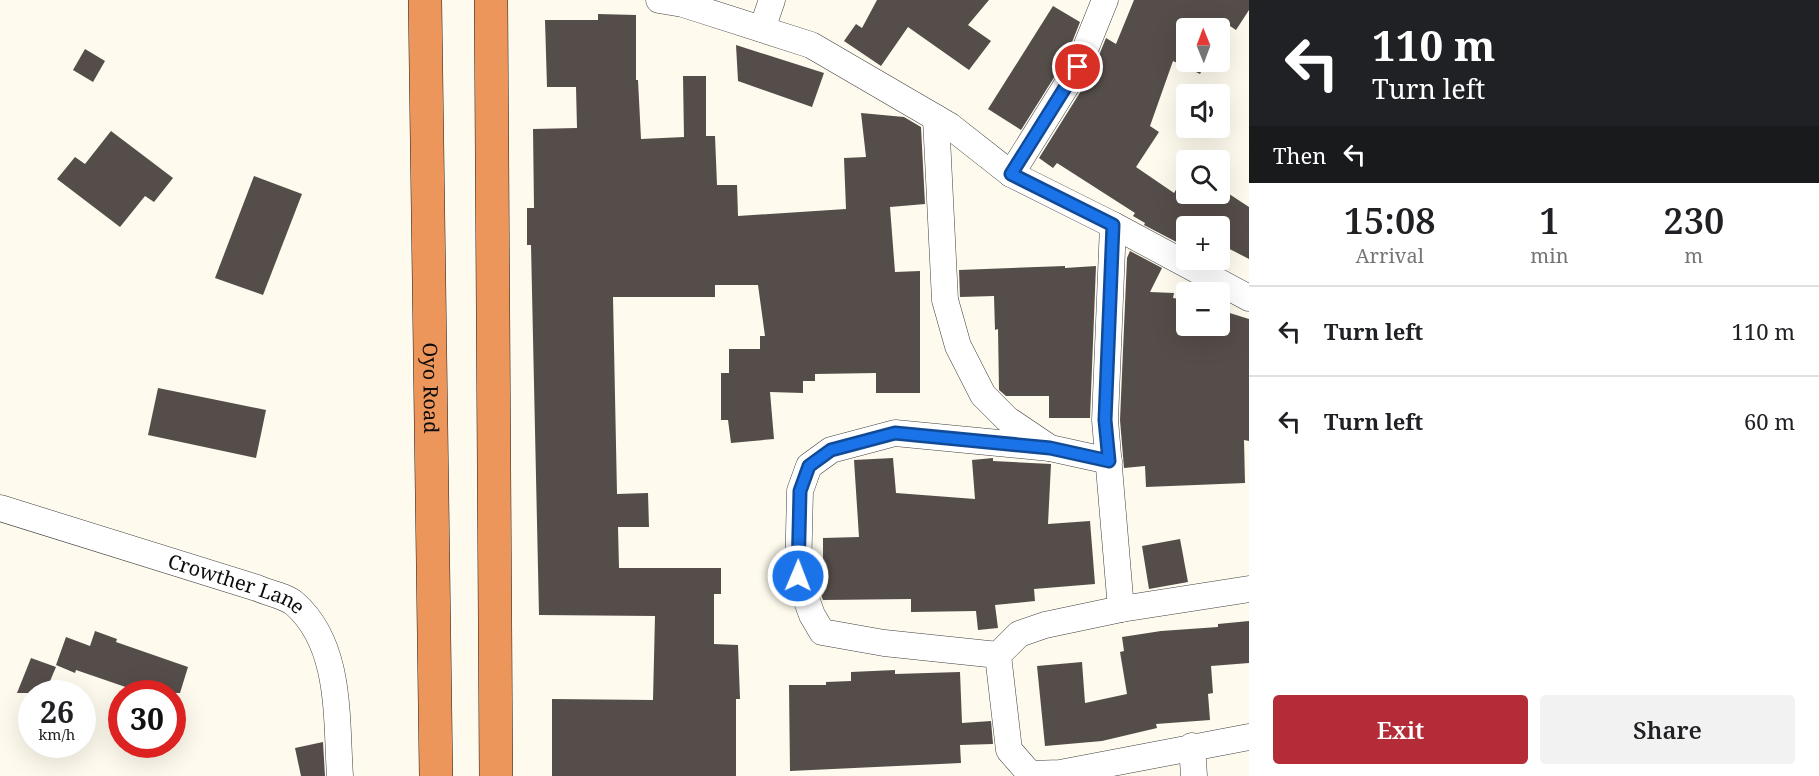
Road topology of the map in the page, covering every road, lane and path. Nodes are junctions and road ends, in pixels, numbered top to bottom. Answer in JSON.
{"nodes":[{"id":1,"x":425,"y":0,"type":"edge"},
{"id":2,"x":491,"y":0,"type":"edge"},
{"id":3,"x":659,"y":0,"type":"edge"},
{"id":4,"x":772,"y":0,"type":"edge"},
{"id":5,"x":1105,"y":0,"type":"edge"},
{"id":6,"x":762,"y":29,"type":"junction"},
{"id":7,"x":936,"y":118,"type":"junction"},
{"id":8,"x":1011,"y":174,"type":"junction"},
{"id":9,"x":1113,"y":225,"type":"junction"},
{"id":10,"x":1249,"y":298,"type":"edge"},
{"id":11,"x":1050,"y":448,"type":"junction"},
{"id":12,"x":1109,"y":461,"type":"junction"},
{"id":13,"x":0,"y":508,"type":"edge"},
{"id":14,"x":1249,"y":589,"type":"edge"},
{"id":15,"x":1121,"y":609,"type":"junction"},
{"id":16,"x":998,"y":655,"type":"junction"},
{"id":17,"x":1249,"y":737,"type":"edge"},
{"id":18,"x":1192,"y":746,"type":"junction"},
{"id":19,"x":340,"y":776,"type":"edge"},
{"id":20,"x":436,"y":776,"type":"edge"},
{"id":21,"x":495,"y":776,"type":"edge"},
{"id":22,"x":1194,"y":776,"type":"edge"}],
"edges":[{"from":1,"to":20,"type":"highway","name":"Oyo Road"},
{"from":2,"to":21,"type":"highway"},
{"from":3,"to":6,"type":"street"},
{"from":4,"to":6,"type":"street"},
{"from":5,"to":8,"type":"street"},
{"from":6,"to":7,"type":"street"},
{"from":7,"to":8,"type":"street"},
{"from":7,"to":11,"type":"street"},
{"from":8,"to":9,"type":"street"},
{"from":9,"to":10,"type":"street"},
{"from":9,"to":12,"type":"street"},
{"from":11,"to":12,"type":"street"},
{"from":11,"to":16,"type":"street"},
{"from":12,"to":15,"type":"street"},
{"from":13,"to":19,"type":"street","name":"Crowther Lane"},
{"from":14,"to":15,"type":"street"},
{"from":15,"to":16,"type":"street"},
{"from":16,"to":18,"type":"street"},
{"from":17,"to":18,"type":"street"},
{"from":18,"to":22,"type":"street"}]}
